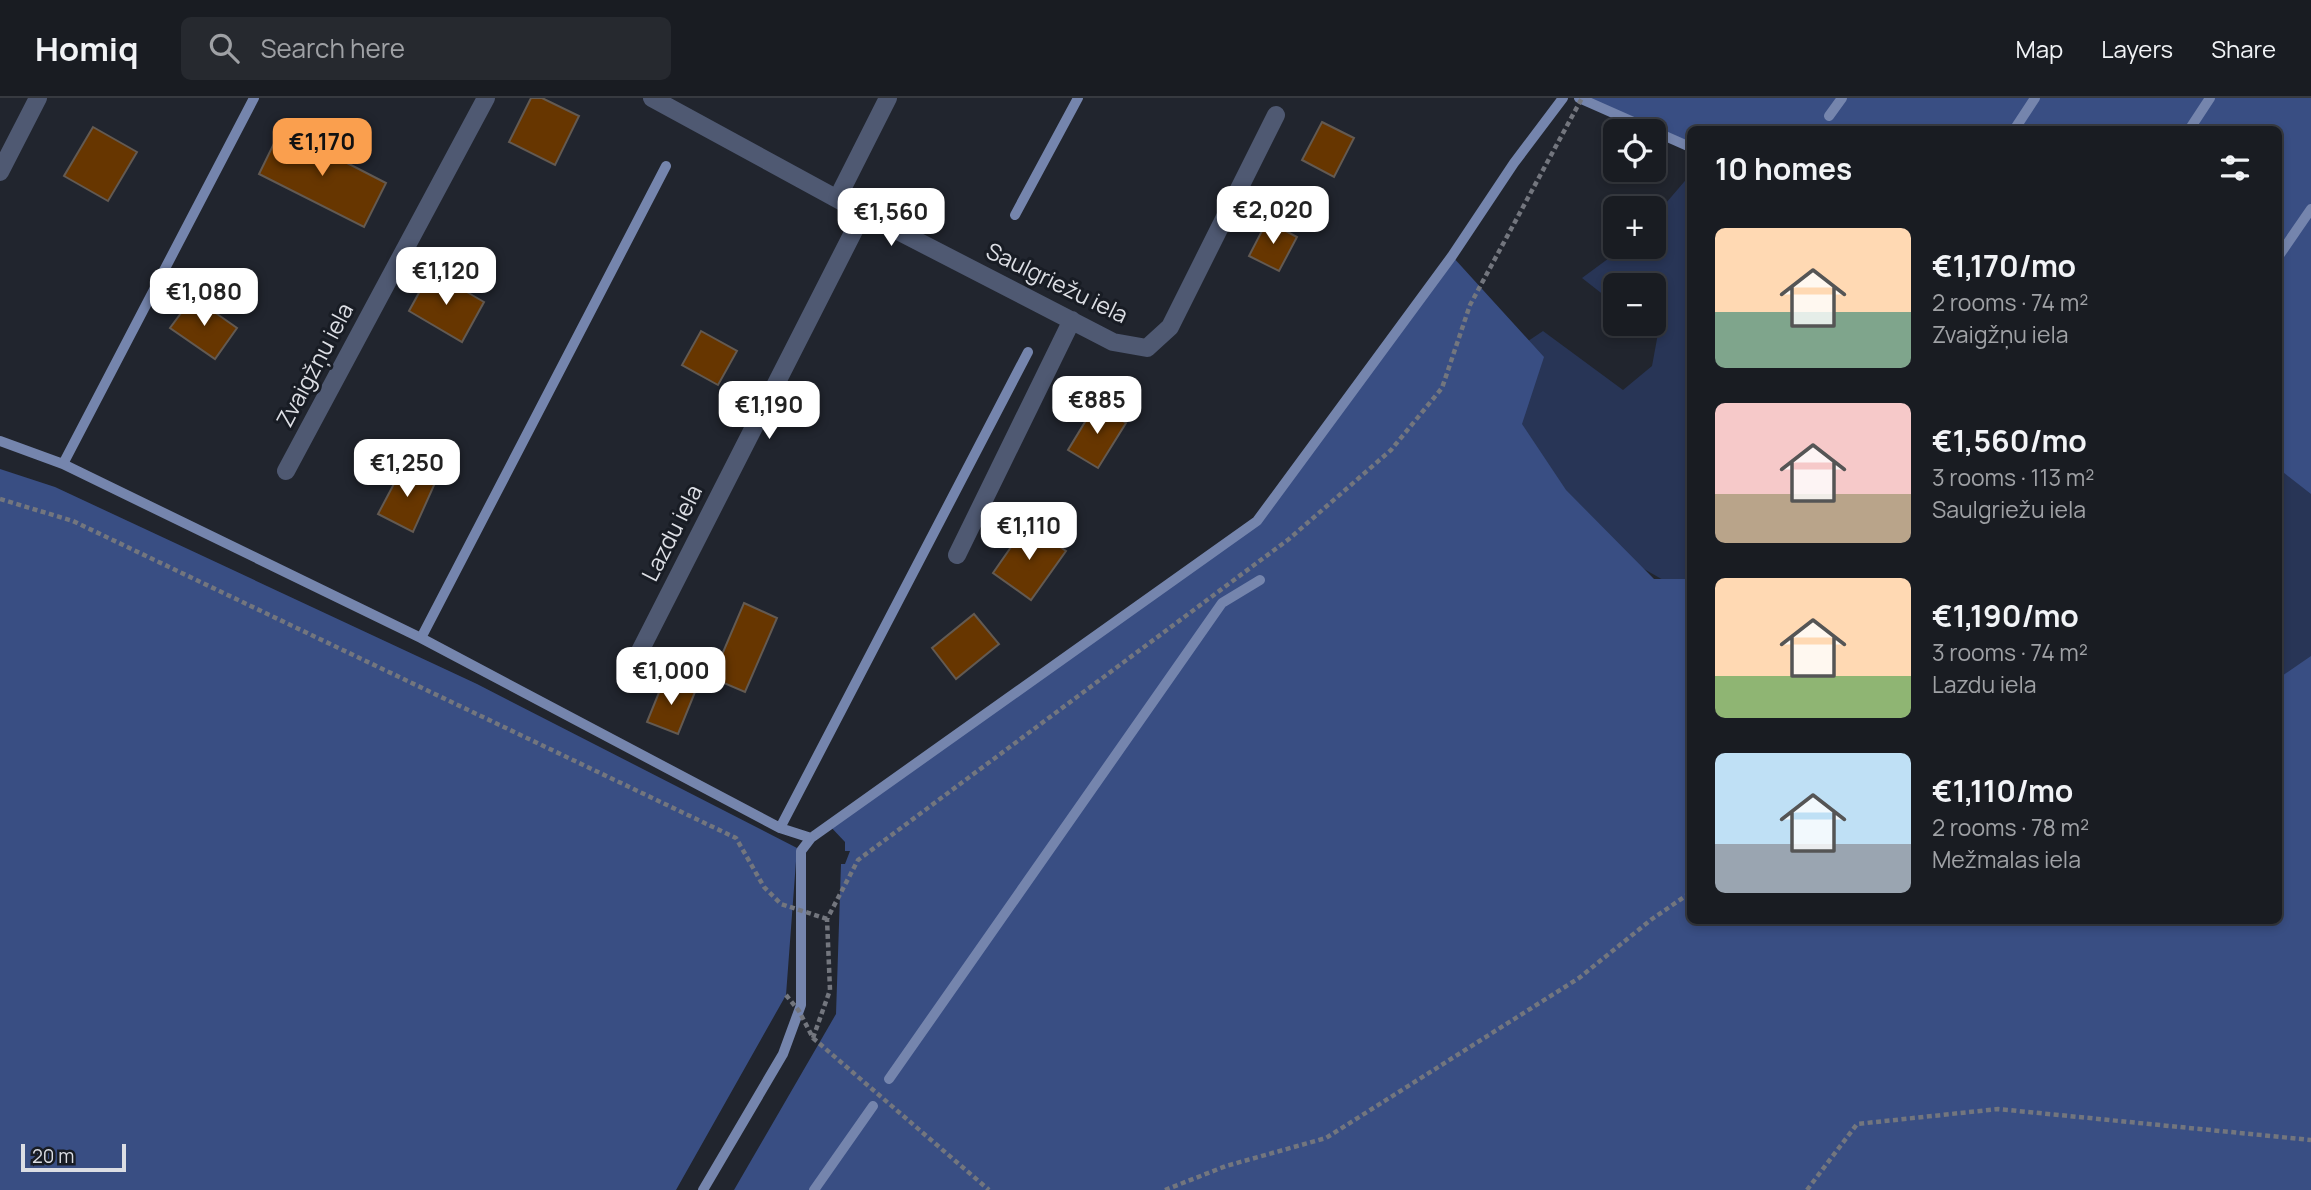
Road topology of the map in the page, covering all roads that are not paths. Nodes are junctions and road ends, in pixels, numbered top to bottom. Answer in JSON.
{"nodes":[{"id":1,"x":38,"y":98,"type":"edge"},
{"id":2,"x":486,"y":98,"type":"edge"},
{"id":3,"x":652,"y":98,"type":"edge"},
{"id":4,"x":888,"y":98,"type":"edge"},
{"id":5,"x":1276,"y":115,"type":"dead end"},
{"id":6,"x":0,"y":172,"type":"edge"},
{"id":7,"x":837,"y":199,"type":"junction"},
{"id":8,"x":863,"y":213,"type":"junction"},
{"id":9,"x":1072,"y":320,"type":"junction"},
{"id":10,"x":286,"y":471,"type":"dead end"},
{"id":11,"x":957,"y":555,"type":"dead end"},
{"id":12,"x":640,"y":651,"type":"dead end"}],
"edges":[{"from":1,"to":6,"type":"street"},
{"from":2,"to":10,"type":"street","name":"Zvaigžņu iela"},
{"from":3,"to":7,"type":"street","name":"Saulgriežu iela"},
{"from":4,"to":7,"type":"street"},
{"from":5,"to":9,"type":"street","name":"Saulgriežu iela"},
{"from":7,"to":8,"type":"street","name":"Saulgriežu iela"},
{"from":8,"to":9,"type":"street","name":"Saulgriežu iela"},
{"from":8,"to":12,"type":"street","name":"Lazdu iela"},
{"from":9,"to":11,"type":"street"}]}
